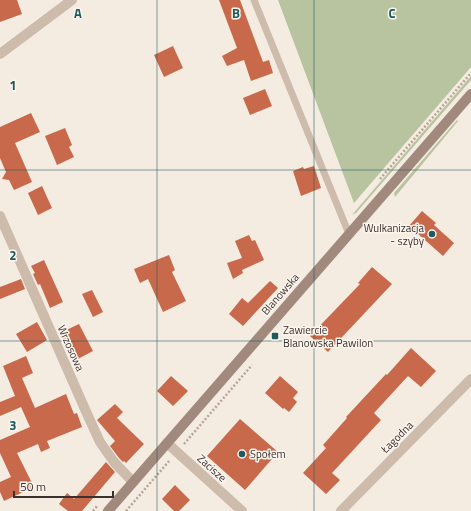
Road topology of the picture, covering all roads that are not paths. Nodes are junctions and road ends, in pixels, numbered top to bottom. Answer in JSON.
{"nodes":[{"id":1,"x":72,"y":0,"type":"edge"},
{"id":2,"x":254,"y":0,"type":"edge"},
{"id":3,"x":0,"y":54,"type":"edge"},
{"id":4,"x":471,"y":94,"type":"edge"},
{"id":5,"x":0,"y":216,"type":"edge"},
{"id":6,"x":349,"y":234,"type":"junction"},
{"id":7,"x":471,"y":379,"type":"edge"},
{"id":8,"x":166,"y":443,"type":"junction"},
{"id":9,"x":133,"y":482,"type":"junction"},
{"id":10,"x":108,"y":511,"type":"edge"},
{"id":11,"x":242,"y":511,"type":"edge"},
{"id":12,"x":341,"y":511,"type":"edge"}],
"edges":[{"from":1,"to":3,"type":"street"},
{"from":2,"to":6,"type":"lane"},
{"from":4,"to":6,"type":"street","name":"Blanowska"},
{"from":5,"to":9,"type":"street","name":"Wrzosowa"},
{"from":6,"to":8,"type":"street","name":"Blanowska"},
{"from":7,"to":12,"type":"street","name":"Łagodna"},
{"from":8,"to":9,"type":"street","name":"Blanowska"},
{"from":8,"to":11,"type":"street","name":"Zacisze"},
{"from":9,"to":10,"type":"street","name":"Blanowska"}]}
